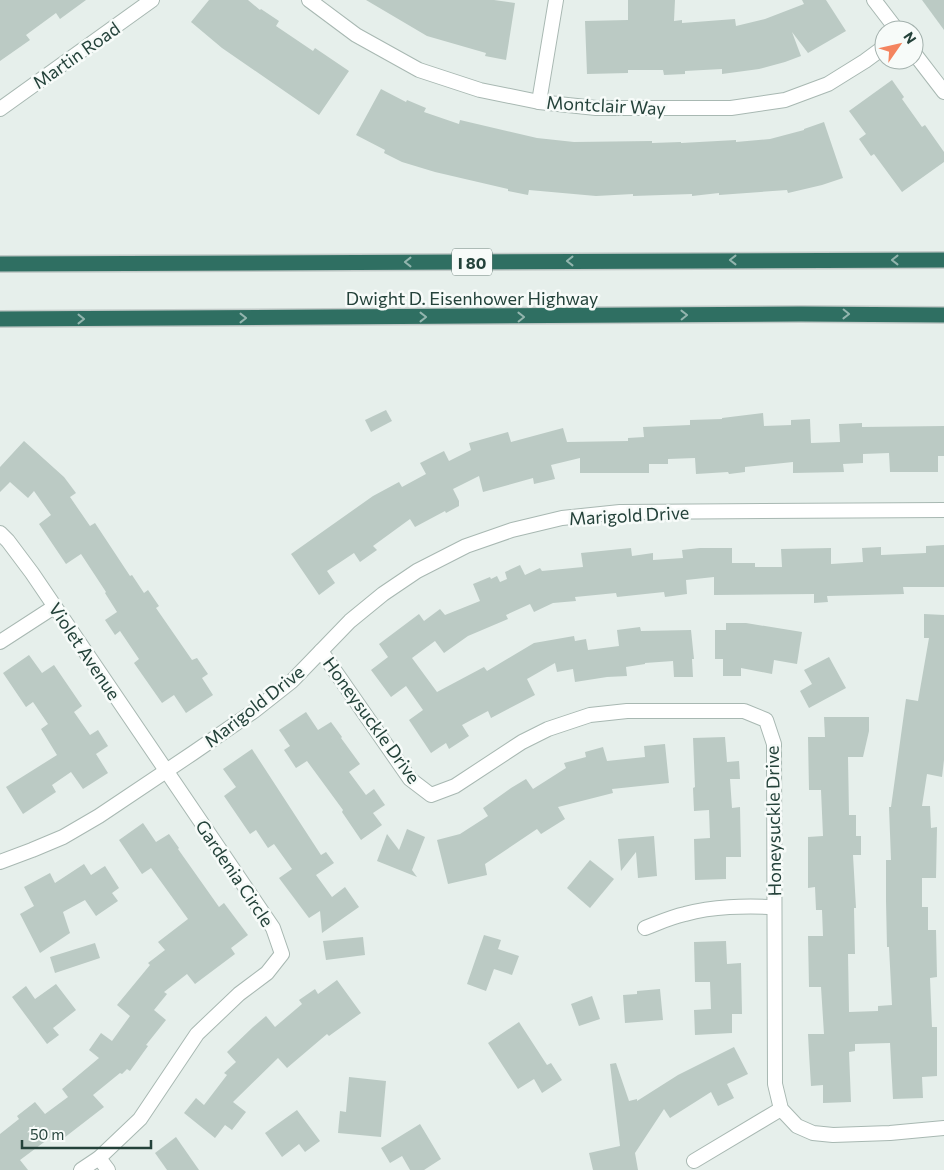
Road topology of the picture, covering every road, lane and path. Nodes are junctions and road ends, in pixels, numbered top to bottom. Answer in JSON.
{"nodes":[{"id":1,"x":152,"y":0,"type":"edge"},
{"id":2,"x":556,"y":0,"type":"edge"},
{"id":3,"x":874,"y":0,"type":"edge"},
{"id":4,"x":312,"y":1,"type":"edge"},
{"id":5,"x":889,"y":20,"type":"edge"},
{"id":6,"x":874,"y":54,"type":"edge"},
{"id":7,"x":924,"y":66,"type":"edge"},
{"id":8,"x":944,"y":92,"type":"edge"},
{"id":9,"x":539,"y":102,"type":"junction"},
{"id":10,"x":0,"y":109,"type":"edge"},
{"id":11,"x":944,"y":260,"type":"edge"},
{"id":12,"x":0,"y":264,"type":"edge"},
{"id":13,"x":944,"y":315,"type":"edge"},
{"id":14,"x":0,"y":319,"type":"edge"},
{"id":15,"x":944,"y":510,"type":"edge"},
{"id":16,"x":0,"y":533,"type":"edge"},
{"id":17,"x":54,"y":607,"type":"junction"},
{"id":18,"x":0,"y":642,"type":"edge"},
{"id":19,"x":321,"y":651,"type":"junction"},
{"id":20,"x":166,"y":771,"type":"junction"},
{"id":21,"x":0,"y":862,"type":"edge"},
{"id":22,"x":774,"y":907,"type":"junction"},
{"id":23,"x":644,"y":928,"type":"dead end"},
{"id":24,"x":781,"y":1108,"type":"junction"},
{"id":25,"x":944,"y":1128,"type":"edge"},
{"id":26,"x":99,"y":1158,"type":"junction"},
{"id":27,"x":694,"y":1161,"type":"dead end"},
{"id":28,"x":81,"y":1170,"type":"edge"},
{"id":29,"x":108,"y":1170,"type":"edge"}],
"edges":[{"from":1,"to":10,"type":"street","name":"Martin Road"},
{"from":2,"to":9,"type":"street"},
{"from":3,"to":5,"type":"street"},
{"from":4,"to":9,"type":"street","name":"Montclair Way"},
{"from":6,"to":9,"type":"street","name":"Montclair Way"},
{"from":7,"to":8,"type":"street"},
{"from":11,"to":12,"type":"highway","name":"Dwight D. Eisenhower Highway","number":"I 80","one_way":true},
{"from":14,"to":13,"type":"highway","name":"Dwight D. Eisenhower Highway","one_way":true},
{"from":15,"to":19,"type":"street","name":"Marigold Drive"},
{"from":16,"to":17,"type":"street","name":"Violet Avenue"},
{"from":17,"to":18,"type":"street"},
{"from":17,"to":20,"type":"street","name":"Violet Avenue"},
{"from":19,"to":20,"type":"street","name":"Marigold Drive"},
{"from":19,"to":22,"type":"street","name":"Honeysuckle Drive"},
{"from":20,"to":21,"type":"street","name":"Marigold Drive"},
{"from":20,"to":26,"type":"street","name":"Gardenia Circle"},
{"from":22,"to":23,"type":"street"},
{"from":22,"to":24,"type":"street","name":"Honeysuckle Drive"},
{"from":24,"to":25,"type":"street","name":"Honeysuckle Drive"},
{"from":24,"to":27,"type":"street"},
{"from":26,"to":28,"type":"street","name":"Gardenia Circle"},
{"from":26,"to":29,"type":"street"}]}
